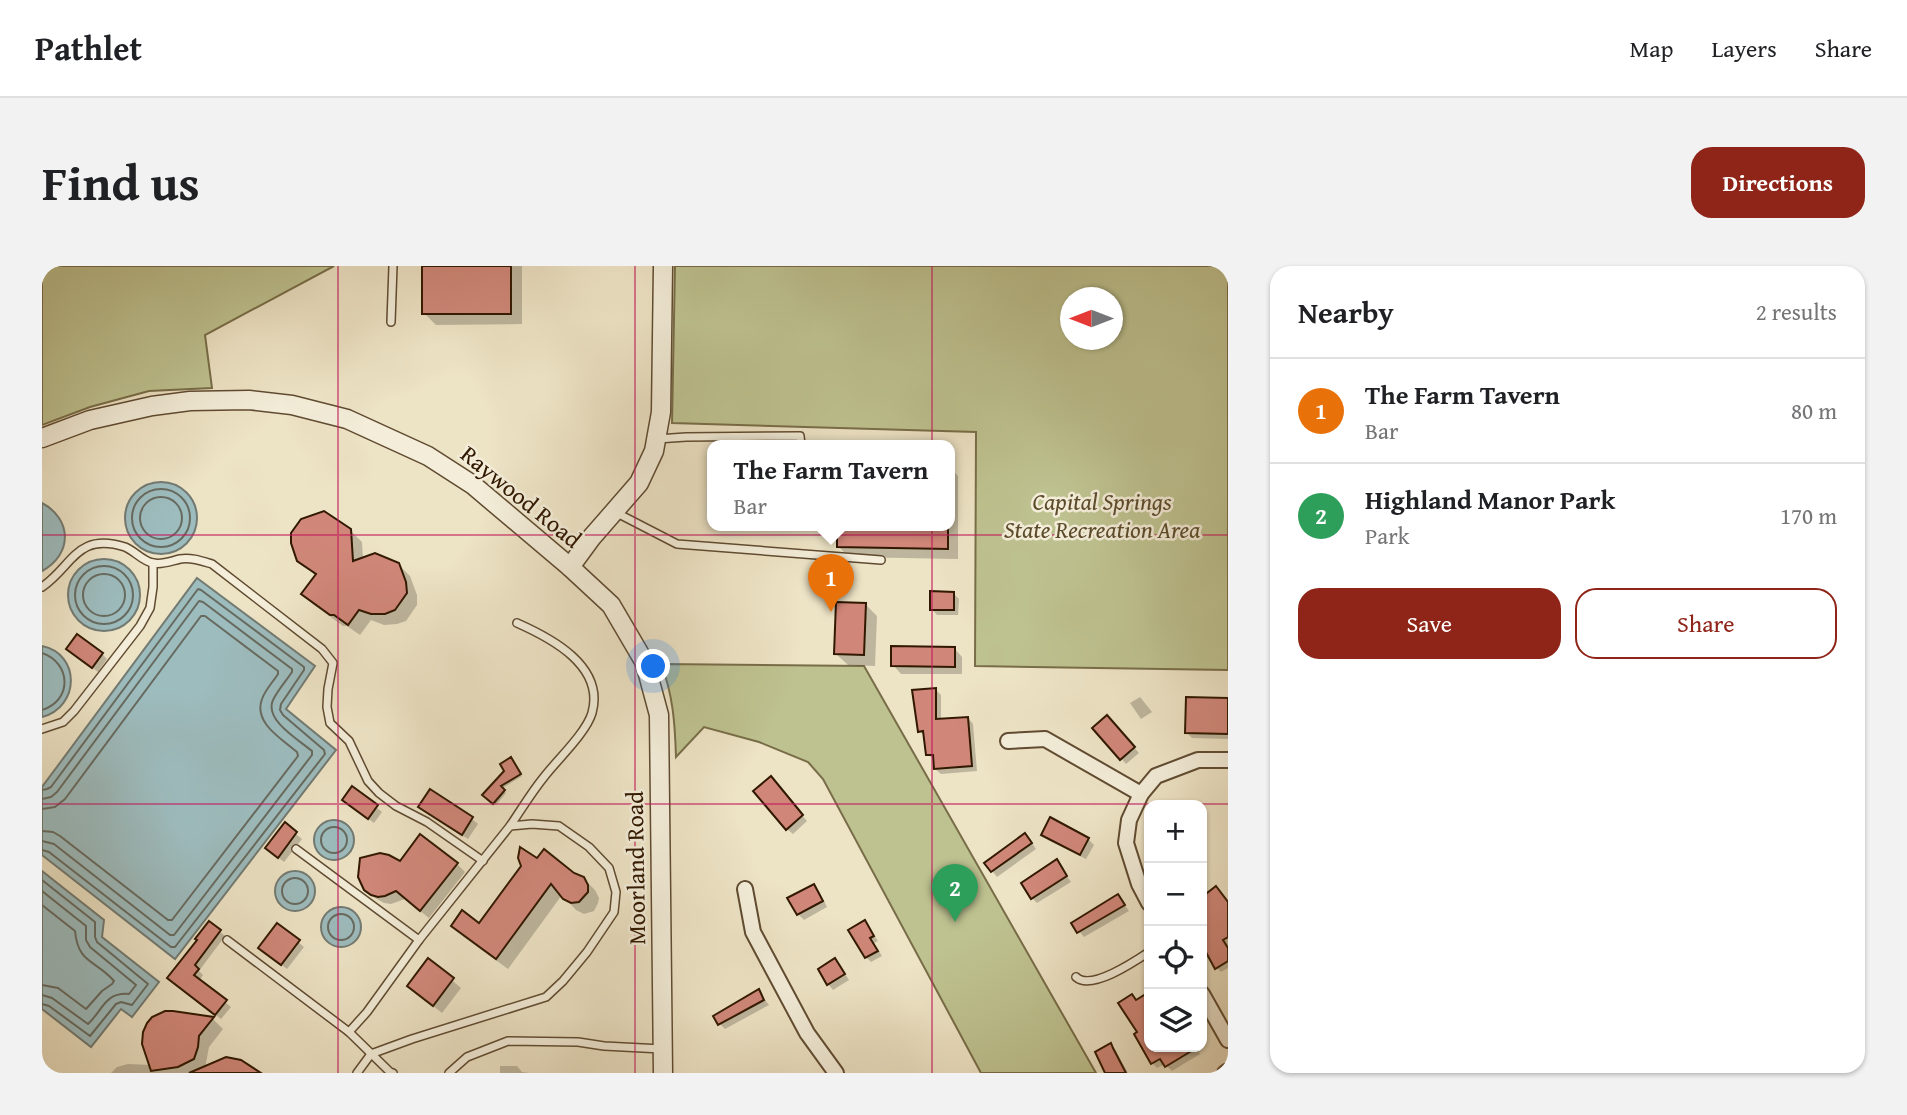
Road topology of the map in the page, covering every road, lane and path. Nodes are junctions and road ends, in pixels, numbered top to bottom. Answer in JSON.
{"nodes":[{"id":1,"x":393,"y":266,"type":"edge"},
{"id":2,"x":663,"y":266,"type":"edge"},
{"id":3,"x":391,"y":321,"type":"dead end"},
{"id":4,"x":42,"y":438,"type":"edge"},
{"id":5,"x":656,"y":439,"type":"junction"},
{"id":6,"x":800,"y":440,"type":"edge"},
{"id":7,"x":615,"y":512,"type":"junction"},
{"id":8,"x":881,"y":560,"type":"dead end"},
{"id":9,"x":153,"y":563,"type":"junction"},
{"id":10,"x":570,"y":567,"type":"junction"},
{"id":11,"x":42,"y":587,"type":"edge"},
{"id":12,"x":517,"y":623,"type":"dead end"},
{"id":13,"x":645,"y":663,"type":"joint"},
{"id":14,"x":42,"y":729,"type":"edge"},
{"id":15,"x":1008,"y":741,"type":"dead end"},
{"id":16,"x":1228,"y":760,"type":"edge"},
{"id":17,"x":1141,"y":794,"type":"junction"},
{"id":18,"x":510,"y":826,"type":"junction"},
{"id":19,"x":296,"y":849,"type":"dead end"},
{"id":20,"x":483,"y":861,"type":"junction"},
{"id":21,"x":745,"y":889,"type":"dead end"},
{"id":22,"x":1144,"y":894,"type":"edge"},
{"id":23,"x":227,"y":940,"type":"dead end"},
{"id":24,"x":419,"y":940,"type":"junction"},
{"id":25,"x":1144,"y":955,"type":"edge"},
{"id":26,"x":1076,"y":977,"type":"dead end"},
{"id":27,"x":1207,"y":1003,"type":"edge"},
{"id":28,"x":349,"y":1032,"type":"junction"},
{"id":29,"x":1228,"y":1040,"type":"edge"},
{"id":30,"x":662,"y":1049,"type":"junction"},
{"id":31,"x":372,"y":1054,"type":"junction"},
{"id":32,"x":357,"y":1073,"type":"edge"},
{"id":33,"x":393,"y":1073,"type":"edge"},
{"id":34,"x":449,"y":1073,"type":"edge"},
{"id":35,"x":663,"y":1073,"type":"edge"},
{"id":36,"x":836,"y":1073,"type":"edge"}],
"edges":[{"from":1,"to":3,"type":"lane"},
{"from":2,"to":5,"type":"street"},
{"from":4,"to":10,"type":"street","name":"Raywood Road"},
{"from":5,"to":6,"type":"lane"},
{"from":5,"to":7,"type":"street"},
{"from":7,"to":8,"type":"lane"},
{"from":7,"to":10,"type":"street"},
{"from":9,"to":11,"type":"lane"},
{"from":9,"to":14,"type":"lane"},
{"from":9,"to":20,"type":"lane"},
{"from":10,"to":13,"type":"street","name":"Raywood Road"},
{"from":12,"to":18,"type":"lane"},
{"from":13,"to":30,"type":"street","name":"Moorland Road"},
{"from":15,"to":17,"type":"street"},
{"from":16,"to":17,"type":"street"},
{"from":17,"to":22,"type":"street"},
{"from":18,"to":20,"type":"lane"},
{"from":18,"to":31,"type":"lane"},
{"from":19,"to":24,"type":"lane"},
{"from":20,"to":24,"type":"lane"},
{"from":21,"to":36,"type":"street"},
{"from":23,"to":28,"type":"lane"},
{"from":24,"to":28,"type":"lane"},
{"from":25,"to":26,"type":"lane"},
{"from":27,"to":29,"type":"street"},
{"from":28,"to":31,"type":"lane"},
{"from":30,"to":34,"type":"lane"},
{"from":30,"to":35,"type":"street","name":"Moorland Road"},
{"from":31,"to":32,"type":"lane"},
{"from":31,"to":33,"type":"lane"}]}
